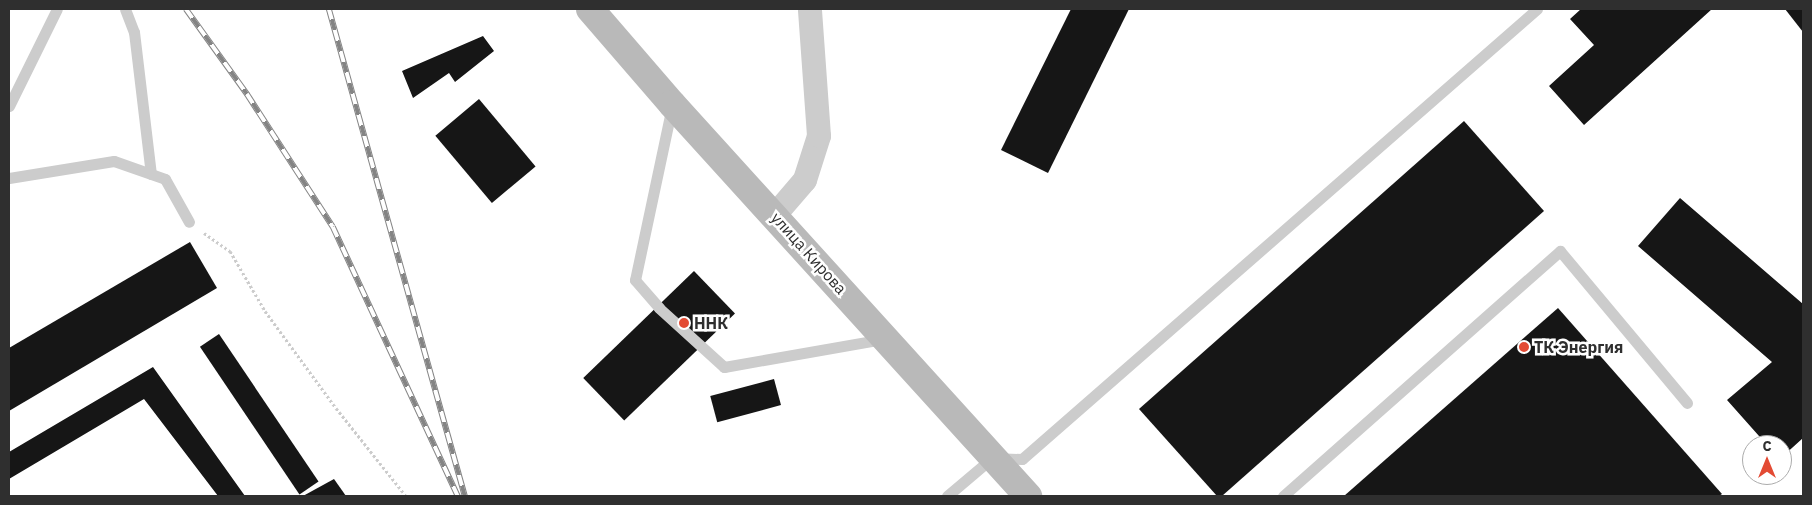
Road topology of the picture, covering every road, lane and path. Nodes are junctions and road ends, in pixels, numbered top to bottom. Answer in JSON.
{"nodes":[{"id":1,"x":58,"y":9,"type":"edge"},
{"id":2,"x":124,"y":9,"type":"edge"},
{"id":3,"x":590,"y":9,"type":"edge"},
{"id":4,"x":810,"y":9,"type":"edge"},
{"id":5,"x":1537,"y":9,"type":"edge"},
{"id":6,"x":672,"y":104,"type":"junction"},
{"id":7,"x":9,"y":106,"type":"edge"},
{"id":8,"x":151,"y":174,"type":"junction"},
{"id":9,"x":9,"y":178,"type":"edge"},
{"id":10,"x":775,"y":216,"type":"junction"},
{"id":11,"x":189,"y":222,"type":"joint"},
{"id":12,"x":887,"y":338,"type":"junction"},
{"id":13,"x":1688,"y":402,"type":"dead end"},
{"id":14,"x":992,"y":458,"type":"junction"},
{"id":15,"x":1022,"y":459,"type":"junction"},
{"id":16,"x":1023,"y":494,"type":"edge"},
{"id":17,"x":406,"y":496,"type":"edge"},
{"id":18,"x":948,"y":496,"type":"edge"},
{"id":19,"x":1283,"y":496,"type":"edge"}],
"edges":[{"from":1,"to":7,"type":"lane"},
{"from":2,"to":8,"type":"lane"},
{"from":3,"to":6,"type":"main road","name":"улица Кирова"},
{"from":4,"to":10,"type":"street"},
{"from":5,"to":15,"type":"lane"},
{"from":6,"to":10,"type":"main road","name":"улица Кирова"},
{"from":6,"to":12,"type":"lane"},
{"from":8,"to":9,"type":"lane"},
{"from":8,"to":11,"type":"lane"},
{"from":10,"to":12,"type":"main road","name":"улица Кирова"},
{"from":11,"to":17,"type":"path"},
{"from":12,"to":14,"type":"main road","name":"улица Кирова"},
{"from":13,"to":19,"type":"lane"},
{"from":14,"to":15,"type":"lane"},
{"from":14,"to":16,"type":"main road","name":"улица Кирова"},
{"from":14,"to":18,"type":"lane"},
{"from":15,"to":16,"type":"lane"}]}
